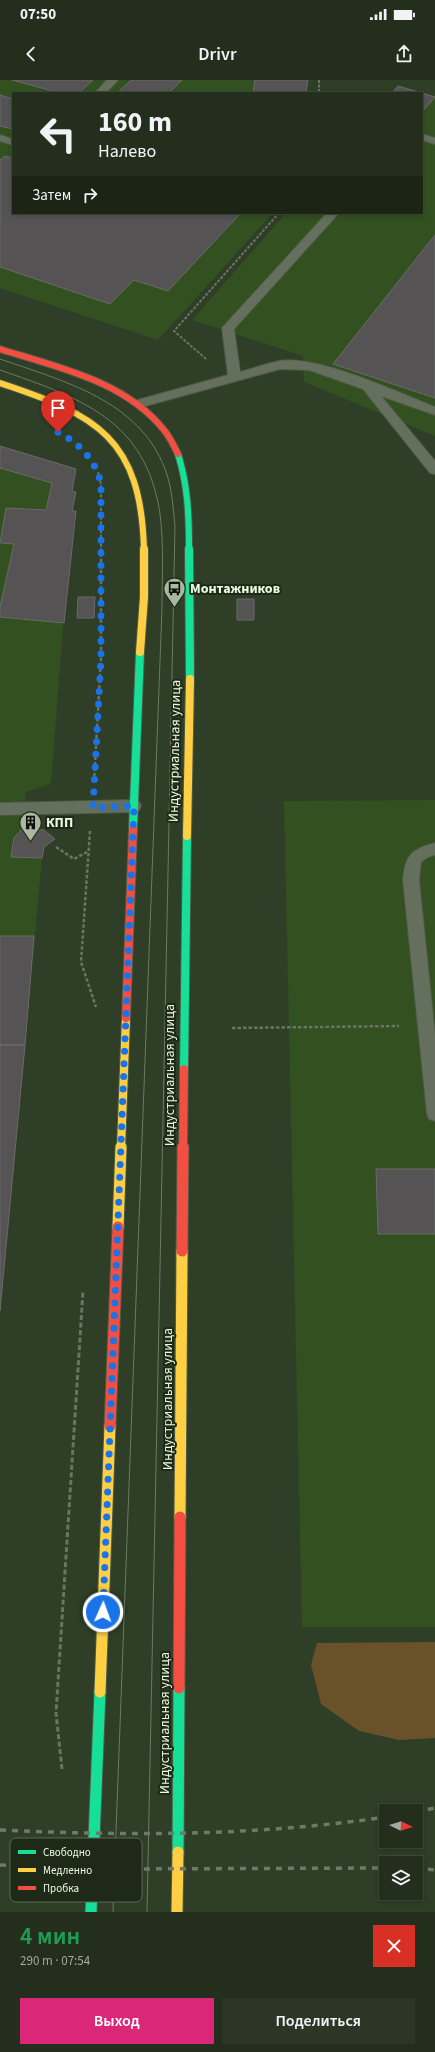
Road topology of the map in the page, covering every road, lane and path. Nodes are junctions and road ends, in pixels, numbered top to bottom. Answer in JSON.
{"nodes":[{"id":1,"x":113,"y":80,"type":"edge"},
{"id":2,"x":319,"y":80,"type":"edge"},
{"id":3,"x":101,"y":92,"type":"edge"},
{"id":4,"x":319,"y":92,"type":"edge"},
{"id":5,"x":423,"y":137,"type":"edge"},
{"id":6,"x":0,"y":138,"type":"edge"},
{"id":7,"x":435,"y":141,"type":"edge"},
{"id":8,"x":12,"y":142,"type":"edge"},
{"id":9,"x":278,"y":214,"type":"edge"},
{"id":10,"x":332,"y":214,"type":"edge"},
{"id":11,"x":0,"y":349,"type":"edge"},
{"id":12,"x":207,"y":360,"type":"dead end"},
{"id":13,"x":235,"y":378,"type":"junction"},
{"id":14,"x":0,"y":384,"type":"edge"},
{"id":15,"x":367,"y":386,"type":"junction"},
{"id":16,"x":138,"y":404,"type":"junction"},
{"id":17,"x":435,"y":411,"type":"edge"},
{"id":18,"x":95,"y":466,"type":"dead end"},
{"id":19,"x":435,"y":470,"type":"edge"},
{"id":20,"x":134,"y":806,"type":"junction"},
{"id":21,"x":93,"y":808,"type":"junction"},
{"id":22,"x":0,"y":809,"type":"edge"},
{"id":23,"x":56,"y":847,"type":"dead end"},
{"id":24,"x":435,"y":849,"type":"edge"},
{"id":25,"x":87,"y":852,"type":"junction"},
{"id":26,"x":96,"y":1008,"type":"dead end"},
{"id":27,"x":426,"y":1025,"type":"junction"},
{"id":28,"x":232,"y":1028,"type":"dead end"},
{"id":29,"x":435,"y":1114,"type":"edge"},
{"id":30,"x":83,"y":1285,"type":"dead end"},
{"id":31,"x":64,"y":1776,"type":"dead end"},
{"id":32,"x":94,"y":1838,"type":"edge"},
{"id":33,"x":91,"y":1902,"type":"edge"},
{"id":34,"x":91,"y":1912,"type":"edge"},
{"id":35,"x":177,"y":1912,"type":"edge"}],
"edges":[{"from":1,"to":3,"type":"lane"},
{"from":2,"to":4,"type":"path"},
{"from":5,"to":7,"type":"lane"},
{"from":6,"to":8,"type":"lane"},
{"from":9,"to":12,"type":"path"},
{"from":10,"to":13,"type":"lane"},
{"from":11,"to":16,"type":"main road","name":"Индустриальная улица"},
{"from":13,"to":15,"type":"lane"},
{"from":13,"to":16,"type":"lane"},
{"from":14,"to":20,"type":"main road"},
{"from":15,"to":17,"type":"lane"},
{"from":15,"to":19,"type":"lane"},
{"from":16,"to":35,"type":"main road","name":"Индустриальная улица"},
{"from":18,"to":21,"type":"path"},
{"from":20,"to":21,"type":"lane"},
{"from":20,"to":32,"type":"main road"},
{"from":21,"to":22,"type":"lane"},
{"from":21,"to":25,"type":"path"},
{"from":23,"to":25,"type":"path"},
{"from":24,"to":27,"type":"lane"},
{"from":25,"to":26,"type":"path"},
{"from":27,"to":28,"type":"path"},
{"from":27,"to":29,"type":"lane"},
{"from":30,"to":31,"type":"path"},
{"from":33,"to":34,"type":"main road"}]}
